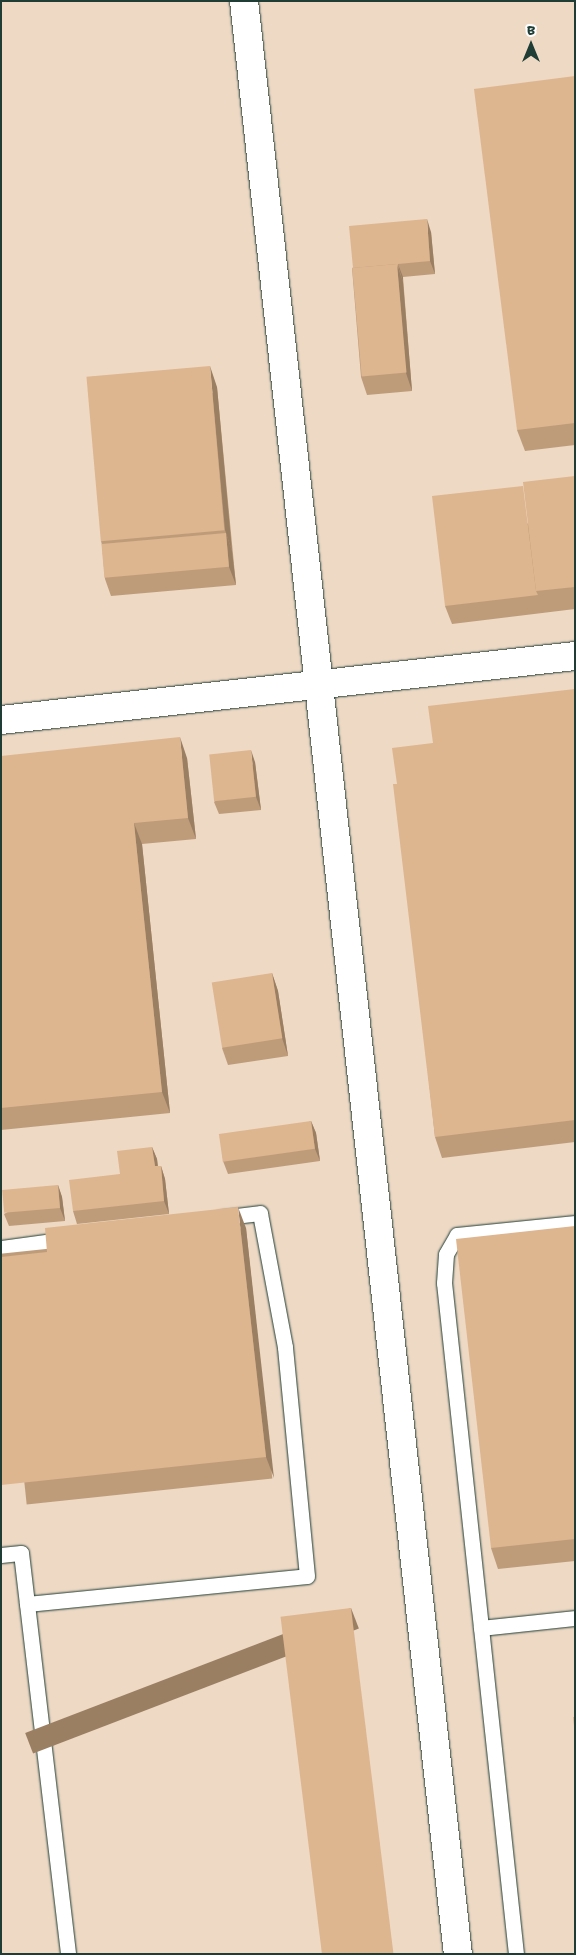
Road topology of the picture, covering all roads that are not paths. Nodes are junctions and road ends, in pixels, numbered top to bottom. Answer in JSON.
{"nodes":[{"id":1,"x":244,"y":1,"type":"edge"},
{"id":2,"x":575,"y":656,"type":"edge"},
{"id":3,"x":317,"y":683,"type":"junction"},
{"id":4,"x":1,"y":720,"type":"edge"},
{"id":5,"x":202,"y":1221,"type":"edge"},
{"id":6,"x":575,"y":1223,"type":"edge"},
{"id":7,"x":87,"y":1236,"type":"edge"},
{"id":8,"x":1,"y":1248,"type":"edge"},
{"id":9,"x":1,"y":1555,"type":"edge"},
{"id":10,"x":27,"y":1604,"type":"junction"},
{"id":11,"x":575,"y":1618,"type":"edge"},
{"id":12,"x":481,"y":1628,"type":"junction"},
{"id":13,"x":68,"y":1954,"type":"edge"},
{"id":14,"x":458,"y":1954,"type":"edge"},
{"id":15,"x":516,"y":1954,"type":"edge"}],
"edges":[{"from":1,"to":3,"type":"street"},
{"from":2,"to":3,"type":"street"},
{"from":3,"to":4,"type":"street"},
{"from":3,"to":14,"type":"street"},
{"from":5,"to":10,"type":"lane"},
{"from":6,"to":12,"type":"lane"},
{"from":7,"to":8,"type":"lane"},
{"from":9,"to":10,"type":"lane"},
{"from":10,"to":13,"type":"lane"},
{"from":11,"to":12,"type":"lane"},
{"from":12,"to":15,"type":"lane"}]}
